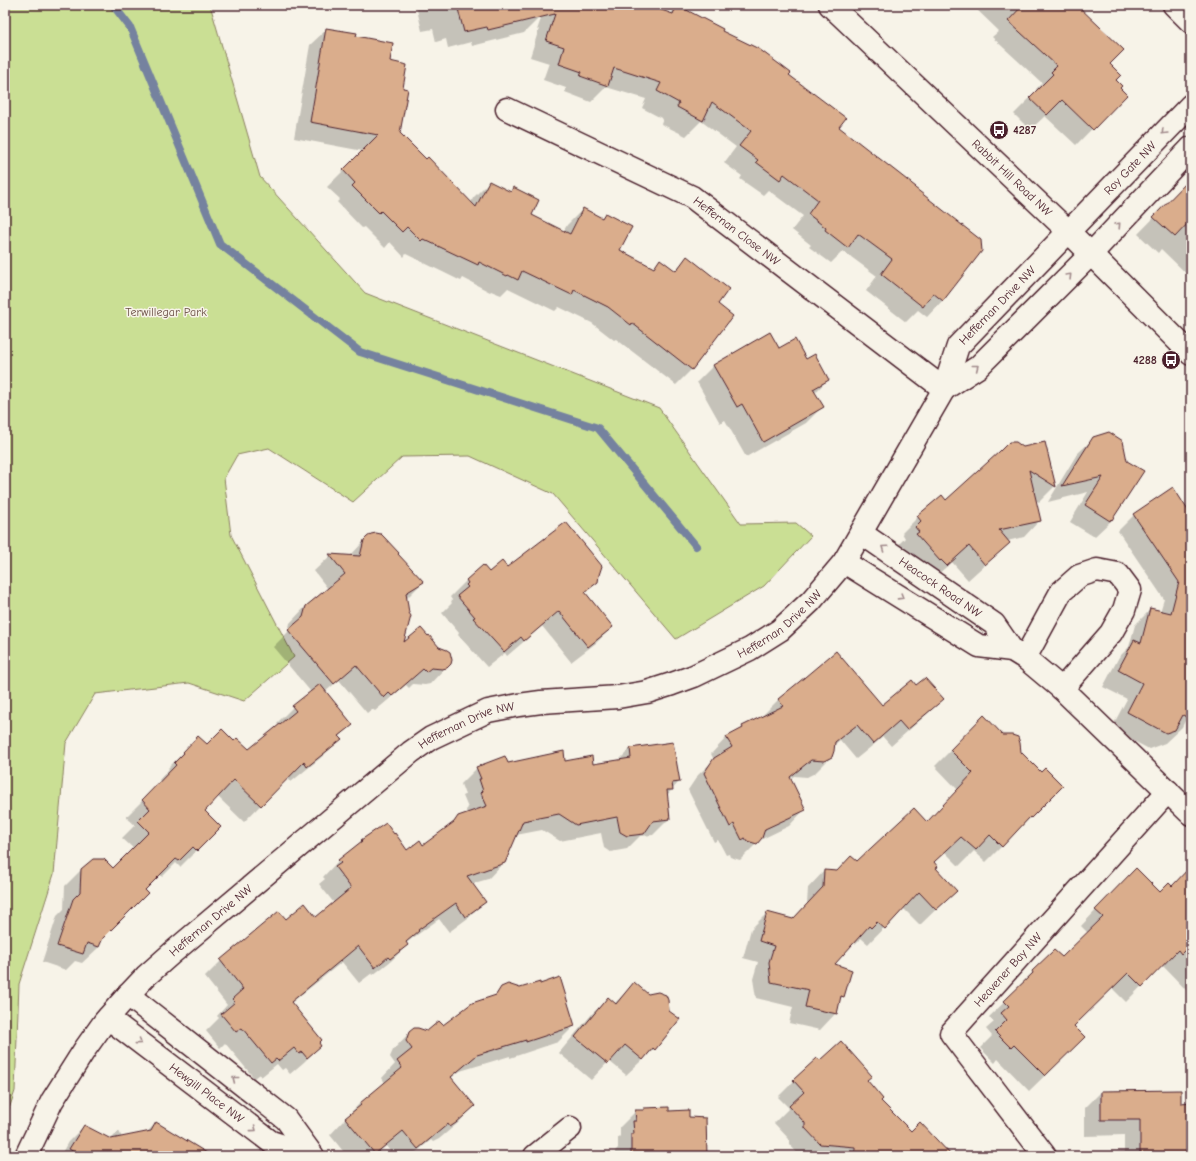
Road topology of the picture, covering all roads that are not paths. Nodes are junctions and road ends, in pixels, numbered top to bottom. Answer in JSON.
{"nodes":[{"id":1,"x":830,"y":5,"type":"edge"},
{"id":2,"x":1174,"y":5,"type":"edge"},
{"id":3,"x":1191,"y":22,"type":"edge"},
{"id":4,"x":1191,"y":104,"type":"edge"},
{"id":5,"x":507,"y":109,"type":"dead end"},
{"id":6,"x":1191,"y":148,"type":"edge"},
{"id":7,"x":1068,"y":231,"type":"junction"},
{"id":8,"x":1091,"y":254,"type":"junction"},
{"id":9,"x":1191,"y":354,"type":"edge"},
{"id":10,"x":944,"y":389,"type":"junction"},
{"id":11,"x":862,"y":532,"type":"junction"},
{"id":12,"x":844,"y":562,"type":"junction"},
{"id":13,"x":1018,"y":654,"type":"junction"},
{"id":14,"x":1062,"y":689,"type":"junction"},
{"id":15,"x":1168,"y":791,"type":"junction"},
{"id":16,"x":1191,"y":814,"type":"edge"},
{"id":17,"x":128,"y":995,"type":"junction"},
{"id":18,"x":108,"y":1018,"type":"junction"},
{"id":19,"x":570,"y":1128,"type":"dead end"},
{"id":20,"x":312,"y":1155,"type":"edge"},
{"id":21,"x":26,"y":1156,"type":"edge"},
{"id":22,"x":535,"y":1156,"type":"edge"},
{"id":23,"x":1045,"y":1156,"type":"edge"}],
"edges":[{"from":1,"to":7,"type":"street","name":"Rabbit Hill Road NW"},
{"from":2,"to":3,"type":"street"},
{"from":4,"to":7,"type":"street","name":"Roy Gate NW","one_way":true},
{"from":5,"to":10,"type":"street","name":"Heffernan Close NW"},
{"from":8,"to":6,"type":"street","one_way":true},
{"from":7,"to":8,"type":"street","name":"Rabbit Hill Road NW"},
{"from":7,"to":10,"type":"street","name":"Heffernan Drive NW"},
{"from":8,"to":9,"type":"street","name":"Rabbit Hill Road NW"},
{"from":10,"to":8,"type":"street","name":"Heffernan Drive NW","one_way":true},
{"from":10,"to":11,"type":"street","name":"Heffernan Drive NW"},
{"from":11,"to":12,"type":"street","name":"Heffernan Drive NW"},
{"from":13,"to":11,"type":"street","name":"Heacock Road NW","one_way":true},
{"from":12,"to":13,"type":"street","one_way":true},
{"from":12,"to":17,"type":"street","name":"Heffernan Drive NW"},
{"from":13,"to":14,"type":"street","name":"Heacock Road NW"},
{"from":13,"to":14,"type":"street"},
{"from":14,"to":15,"type":"street","name":"Heacock Road NW"},
{"from":15,"to":16,"type":"street","name":"Heacock Road NW"},
{"from":15,"to":23,"type":"street","name":"Heavener Bay NW"},
{"from":17,"to":18,"type":"street","name":"Heffernan Drive NW"},
{"from":20,"to":17,"type":"street","name":"Hewgill Place NW","one_way":true},
{"from":18,"to":20,"type":"street","name":"Hewgill Place NW","one_way":true},
{"from":18,"to":21,"type":"street","name":"Heffernan Drive NW"},
{"from":19,"to":22,"type":"street"}]}
